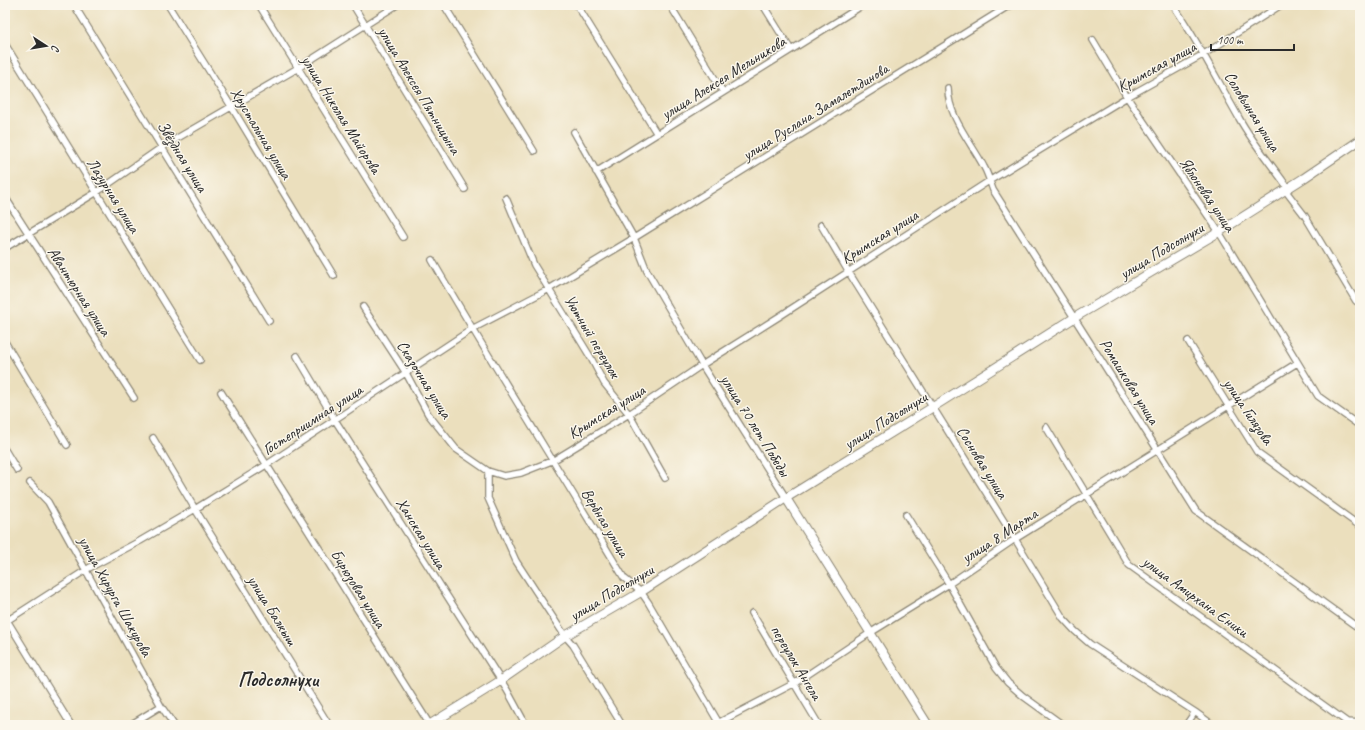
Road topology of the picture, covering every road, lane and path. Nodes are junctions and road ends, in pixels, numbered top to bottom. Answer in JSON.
{"nodes":[{"id":1,"x":74,"y":5,"type":"edge"},
{"id":2,"x":168,"y":5,"type":"edge"},
{"id":3,"x":260,"y":5,"type":"edge"},
{"id":4,"x":353,"y":5,"type":"edge"},
{"id":5,"x":397,"y":5,"type":"edge"},
{"id":6,"x":444,"y":5,"type":"edge"},
{"id":7,"x":577,"y":5,"type":"edge"},
{"id":8,"x":670,"y":5,"type":"edge"},
{"id":9,"x":763,"y":5,"type":"edge"},
{"id":10,"x":863,"y":5,"type":"edge"},
{"id":11,"x":1010,"y":5,"type":"edge"},
{"id":12,"x":1173,"y":5,"type":"edge"},
{"id":13,"x":1281,"y":5,"type":"edge"},
{"id":14,"x":856,"y":7,"type":"edge"},
{"id":15,"x":366,"y":25,"type":"junction"},
{"id":16,"x":1093,"y":40,"type":"dead end"},
{"id":17,"x":5,"y":44,"type":"edge"},
{"id":18,"x":791,"y":50,"type":"junction"},
{"id":19,"x":1204,"y":54,"type":"junction"},
{"id":20,"x":298,"y":68,"type":"junction"},
{"id":21,"x":948,"y":88,"type":"dead end"},
{"id":22,"x":724,"y":92,"type":"junction"},
{"id":23,"x":1127,"y":96,"type":"junction"},
{"id":24,"x":231,"y":106,"type":"junction"},
{"id":25,"x":574,"y":132,"type":"dead end"},
{"id":26,"x":657,"y":134,"type":"junction"},
{"id":27,"x":1359,"y":139,"type":"edge"},
{"id":28,"x":162,"y":148,"type":"junction"},
{"id":29,"x":534,"y":151,"type":"dead end"},
{"id":30,"x":596,"y":172,"type":"junction"},
{"id":31,"x":989,"y":181,"type":"junction"},
{"id":32,"x":465,"y":189,"type":"dead end"},
{"id":33,"x":1286,"y":189,"type":"junction"},
{"id":34,"x":97,"y":192,"type":"junction"},
{"id":35,"x":5,"y":197,"type":"edge"},
{"id":36,"x":506,"y":198,"type":"dead end"},
{"id":37,"x":821,"y":224,"type":"dead end"},
{"id":38,"x":1218,"y":232,"type":"junction"},
{"id":39,"x":28,"y":234,"type":"junction"},
{"id":40,"x":403,"y":237,"type":"dead end"},
{"id":41,"x":634,"y":238,"type":"junction"},
{"id":42,"x":5,"y":248,"type":"edge"},
{"id":43,"x":432,"y":260,"type":"dead end"},
{"id":44,"x":848,"y":271,"type":"junction"},
{"id":45,"x":334,"y":276,"type":"dead end"},
{"id":46,"x":549,"y":289,"type":"junction"},
{"id":47,"x":1356,"y":301,"type":"dead end"},
{"id":48,"x":363,"y":307,"type":"dead end"},
{"id":49,"x":1074,"y":318,"type":"junction"},
{"id":50,"x":269,"y":321,"type":"dead end"},
{"id":51,"x":472,"y":329,"type":"junction"},
{"id":52,"x":1188,"y":341,"type":"dead end"},
{"id":53,"x":5,"y":342,"type":"edge"},
{"id":54,"x":297,"y":356,"type":"dead end"},
{"id":55,"x":200,"y":360,"type":"dead end"},
{"id":56,"x":1297,"y":363,"type":"junction"},
{"id":57,"x":702,"y":365,"type":"junction"},
{"id":58,"x":406,"y":373,"type":"junction"},
{"id":59,"x":221,"y":392,"type":"dead end"},
{"id":60,"x":134,"y":398,"type":"dead end"},
{"id":61,"x":1228,"y":406,"type":"junction"},
{"id":62,"x":933,"y":407,"type":"junction"},
{"id":63,"x":629,"y":414,"type":"junction"},
{"id":64,"x":335,"y":420,"type":"junction"},
{"id":65,"x":1360,"y":426,"type":"edge"},
{"id":66,"x":1046,"y":427,"type":"dead end"},
{"id":67,"x":153,"y":438,"type":"dead end"},
{"id":68,"x":67,"y":445,"type":"dead end"},
{"id":69,"x":5,"y":450,"type":"edge"},
{"id":70,"x":1157,"y":450,"type":"junction"},
{"id":71,"x":554,"y":460,"type":"junction"},
{"id":72,"x":266,"y":465,"type":"junction"},
{"id":73,"x":17,"y":470,"type":"dead end"},
{"id":74,"x":488,"y":471,"type":"junction"},
{"id":75,"x":665,"y":478,"type":"dead end"},
{"id":76,"x":30,"y":483,"type":"dead end"},
{"id":77,"x":1087,"y":494,"type":"junction"},
{"id":78,"x":786,"y":498,"type":"junction"},
{"id":79,"x":195,"y":509,"type":"junction"},
{"id":80,"x":906,"y":515,"type":"dead end"},
{"id":81,"x":1360,"y":526,"type":"edge"},
{"id":82,"x":1015,"y":539,"type":"junction"},
{"id":83,"x":87,"y":570,"type":"junction"},
{"id":84,"x":949,"y":584,"type":"junction"},
{"id":85,"x":641,"y":592,"type":"junction"},
{"id":86,"x":752,"y":613,"type":"dead end"},
{"id":87,"x":6,"y":620,"type":"edge"},
{"id":88,"x":1360,"y":629,"type":"edge"},
{"id":89,"x":870,"y":633,"type":"junction"},
{"id":90,"x":565,"y":636,"type":"junction"},
{"id":91,"x":500,"y":681,"type":"junction"},
{"id":92,"x":794,"y":683,"type":"junction"},
{"id":93,"x":162,"y":706,"type":"junction"},
{"id":94,"x":1196,"y":712,"type":"junction"},
{"id":95,"x":1360,"y":723,"type":"edge"},
{"id":96,"x":718,"y":724,"type":"edge"},
{"id":97,"x":71,"y":725,"type":"edge"},
{"id":98,"x":130,"y":725,"type":"edge"},
{"id":99,"x":174,"y":725,"type":"edge"},
{"id":100,"x":329,"y":725,"type":"edge"},
{"id":101,"x":430,"y":725,"type":"edge"},
{"id":102,"x":526,"y":725,"type":"edge"},
{"id":103,"x":622,"y":725,"type":"edge"},
{"id":104,"x":819,"y":725,"type":"edge"},
{"id":105,"x":928,"y":725,"type":"edge"},
{"id":106,"x":1063,"y":725,"type":"edge"},
{"id":107,"x":1186,"y":725,"type":"edge"},
{"id":108,"x":1213,"y":725,"type":"edge"}],
"edges":[{"from":1,"to":28,"type":"street","name":"Звёздная улица"},
{"from":2,"to":24,"type":"street","name":"Хрустальная улица"},
{"from":3,"to":20,"type":"street","name":"улица Николая Майорова"},
{"from":4,"to":15,"type":"street","name":"улица Алексея Пятницына"},
{"from":5,"to":15,"type":"street"},
{"from":6,"to":29,"type":"street"},
{"from":7,"to":26,"type":"street"},
{"from":8,"to":22,"type":"street"},
{"from":9,"to":18,"type":"street"},
{"from":10,"to":14,"type":"street","name":"улица Алексея Мельникова"},
{"from":11,"to":41,"type":"street","name":"улица Руслана Замалетдинова"},
{"from":12,"to":19,"type":"street","name":"Соловьиная улица"},
{"from":13,"to":19,"type":"street","name":"Крымская улица"},
{"from":14,"to":18,"type":"street","name":"улица Алексея Мельникова"},
{"from":15,"to":20,"type":"street"},
{"from":15,"to":32,"type":"street","name":"улица Алексея Пятницына"},
{"from":16,"to":23,"type":"street","name":"Яблоневая улица"},
{"from":17,"to":34,"type":"street","name":"Лазурная улица"},
{"from":18,"to":22,"type":"street","name":"улица Алексея Мельникова"},
{"from":19,"to":23,"type":"street","name":"Крымская улица"},
{"from":19,"to":33,"type":"street","name":"Соловьиная улица"},
{"from":20,"to":24,"type":"street"},
{"from":20,"to":40,"type":"street","name":"улица Николая Майорова"},
{"from":21,"to":31,"type":"street","name":"Ромашковая улица"},
{"from":22,"to":26,"type":"street","name":"улица Алексея Мельникова"},
{"from":23,"to":31,"type":"street","name":"Крымская улица"},
{"from":23,"to":38,"type":"street","name":"Яблоневая улица"},
{"from":24,"to":28,"type":"street"},
{"from":24,"to":45,"type":"street","name":"Хрустальная улица"},
{"from":25,"to":30,"type":"street","name":"улица 70 лет Победы"},
{"from":26,"to":30,"type":"street","name":"улица Алексея Мельникова"},
{"from":27,"to":33,"type":"street","name":"улица Подсолнухи"},
{"from":28,"to":34,"type":"street"},
{"from":28,"to":50,"type":"street","name":"Звёздная улица"},
{"from":30,"to":41,"type":"street","name":"улица 70 лет Победы"},
{"from":31,"to":44,"type":"street","name":"Крымская улица"},
{"from":31,"to":49,"type":"street","name":"Ромашковая улица"},
{"from":33,"to":38,"type":"street","name":"улица Подсолнухи"},
{"from":33,"to":47,"type":"street","name":"Соловьиная улица"},
{"from":34,"to":39,"type":"street"},
{"from":34,"to":55,"type":"street","name":"Лазурная улица"},
{"from":35,"to":39,"type":"street","name":"Авантюрная улица"},
{"from":36,"to":46,"type":"street","name":"Уютный переулок"},
{"from":37,"to":44,"type":"street","name":"Сосновая улица"},
{"from":38,"to":49,"type":"street","name":"улица Подсолнухи"},
{"from":38,"to":56,"type":"street","name":"Яблоневая улица"},
{"from":39,"to":42,"type":"street"},
{"from":39,"to":60,"type":"street","name":"Авантюрная улица"},
{"from":41,"to":46,"type":"street","name":"Гостеприимная улица"},
{"from":41,"to":57,"type":"street","name":"улица 70 лет Победы"},
{"from":43,"to":51,"type":"street","name":"Вербная улица"},
{"from":44,"to":57,"type":"street","name":"Крымская улица"},
{"from":44,"to":62,"type":"street","name":"Сосновая улица"},
{"from":46,"to":51,"type":"street","name":"Гостеприимная улица"},
{"from":46,"to":63,"type":"street","name":"Уютный переулок"},
{"from":48,"to":58,"type":"street","name":"Сказочная улица"},
{"from":49,"to":62,"type":"street","name":"улица Подсолнухи"},
{"from":49,"to":70,"type":"street","name":"Ромашковая улица"},
{"from":51,"to":58,"type":"street","name":"Гостеприимная улица"},
{"from":51,"to":71,"type":"street","name":"Вербная улица"},
{"from":52,"to":61,"type":"street","name":"улица Гилязова"},
{"from":53,"to":68,"type":"street"},
{"from":54,"to":64,"type":"street","name":"Ханская улица"},
{"from":56,"to":61,"type":"street","name":"улица 8 Марта"},
{"from":56,"to":65,"type":"street","name":"Яблоневая улица"},
{"from":57,"to":63,"type":"street","name":"Крымская улица"},
{"from":57,"to":78,"type":"street","name":"улица 70 лет Победы"},
{"from":58,"to":64,"type":"street","name":"Гостеприимная улица"},
{"from":58,"to":74,"type":"street","name":"Сказочная улица"},
{"from":59,"to":72,"type":"street","name":"Бирюзовая улица"},
{"from":61,"to":70,"type":"street","name":"улица 8 Марта"},
{"from":61,"to":81,"type":"street","name":"улица Гилязова"},
{"from":62,"to":78,"type":"street","name":"улица Подсолнухи"},
{"from":62,"to":82,"type":"street","name":"Сосновая улица"},
{"from":63,"to":71,"type":"street","name":"Крымская улица"},
{"from":63,"to":75,"type":"street","name":"Уютный переулок"},
{"from":64,"to":72,"type":"street","name":"Гостеприимная улица"},
{"from":64,"to":91,"type":"street","name":"Ханская улица"},
{"from":66,"to":77,"type":"street","name":"улица Амирхана Еники"},
{"from":67,"to":79,"type":"street","name":"улица Балкыш"},
{"from":69,"to":73,"type":"street"},
{"from":70,"to":77,"type":"street","name":"улица 8 Марта"},
{"from":70,"to":88,"type":"street","name":"Ромашковая улица"},
{"from":71,"to":74,"type":"street","name":"Крымская улица"},
{"from":71,"to":85,"type":"street","name":"Вербная улица"},
{"from":72,"to":79,"type":"street","name":"Гостеприимная улица"},
{"from":72,"to":101,"type":"street","name":"Бирюзовая улица"},
{"from":74,"to":90,"type":"street"},
{"from":76,"to":83,"type":"street","name":"улица Хирурга Шакурова"},
{"from":77,"to":82,"type":"street","name":"улица 8 Марта"},
{"from":77,"to":95,"type":"street","name":"улица Амирхана Еники"},
{"from":78,"to":85,"type":"street","name":"улица Подсолнухи"},
{"from":78,"to":89,"type":"street","name":"улица 70 лет Победы"},
{"from":79,"to":83,"type":"street","name":"Гостеприимная улица"},
{"from":79,"to":100,"type":"street","name":"улица Балкыш"},
{"from":80,"to":84,"type":"street"},
{"from":82,"to":84,"type":"street","name":"улица 8 Марта"},
{"from":82,"to":94,"type":"street","name":"Сосновая улица"},
{"from":83,"to":87,"type":"street","name":"Гостеприимная улица"},
{"from":83,"to":93,"type":"street","name":"улица Хирурга Шакурова"},
{"from":84,"to":89,"type":"street","name":"улица 8 Марта"},
{"from":84,"to":106,"type":"street"},
{"from":85,"to":90,"type":"street","name":"улица Подсолнухи"},
{"from":85,"to":96,"type":"street","name":"Вербная улица"},
{"from":86,"to":92,"type":"street","name":"переулок Ангела"},
{"from":87,"to":97,"type":"street"},
{"from":89,"to":92,"type":"street","name":"улица 8 Марта"},
{"from":89,"to":105,"type":"street","name":"улица 70 лет Победы"},
{"from":90,"to":91,"type":"street","name":"улица Подсолнухи"},
{"from":90,"to":103,"type":"street"},
{"from":91,"to":101,"type":"street","name":"улица Подсолнухи"},
{"from":91,"to":102,"type":"street","name":"Ханская улица"},
{"from":92,"to":96,"type":"street","name":"улица 8 Марта"},
{"from":92,"to":104,"type":"street","name":"переулок Ангела"},
{"from":93,"to":98,"type":"street"},
{"from":93,"to":99,"type":"street","name":"улица Хирурга Шакурова"},
{"from":94,"to":107,"type":"street"},
{"from":94,"to":108,"type":"street","name":"Сосновая улица"}]}
